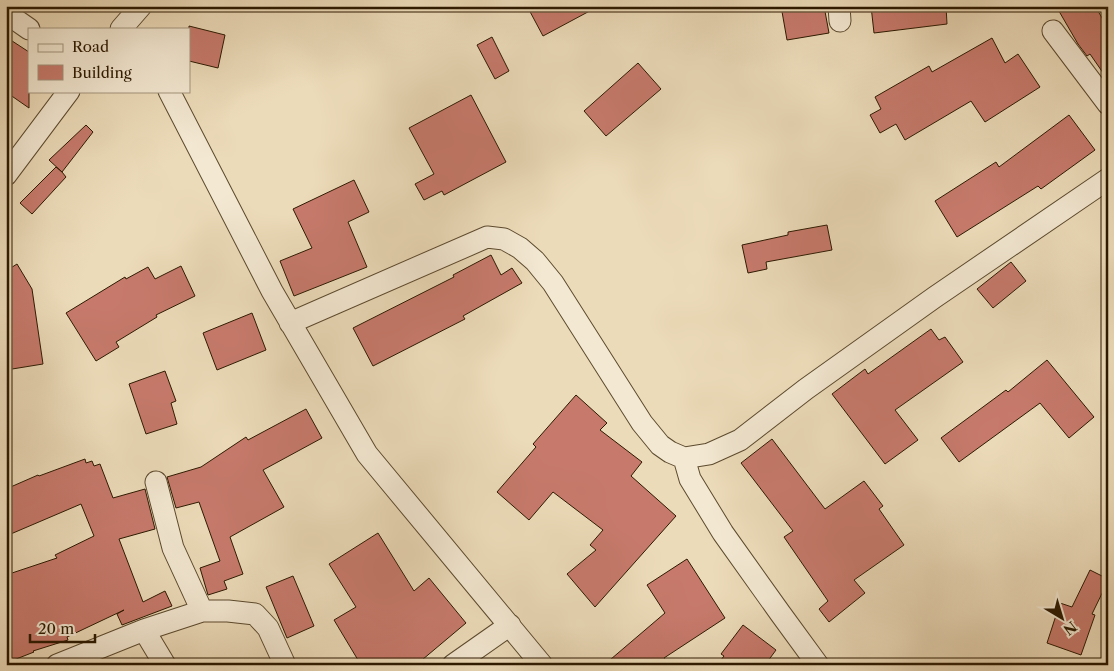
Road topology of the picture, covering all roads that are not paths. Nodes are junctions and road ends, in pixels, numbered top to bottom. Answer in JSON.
{"nodes":[{"id":1,"x":141,"y":6,"type":"edge"},
{"id":2,"x":6,"y":13,"type":"edge"},
{"id":3,"x":28,"y":28,"type":"edge"},
{"id":4,"x":124,"y":28,"type":"edge"},
{"id":5,"x":1052,"y":31,"type":"dead end"},
{"id":6,"x":68,"y":92,"type":"edge"},
{"id":7,"x":170,"y":92,"type":"edge"},
{"id":8,"x":1108,"y":104,"type":"edge"},
{"id":9,"x":6,"y":175,"type":"edge"},
{"id":10,"x":1108,"y":179,"type":"edge"},
{"id":11,"x":290,"y":323,"type":"junction"},
{"id":12,"x":684,"y":458,"type":"junction"},
{"id":13,"x":156,"y":482,"type":"dead end"},
{"id":14,"x":202,"y":611,"type":"junction"},
{"id":15,"x":510,"y":625,"type":"junction"},
{"id":16,"x":144,"y":630,"type":"junction"},
{"id":17,"x":57,"y":665,"type":"edge"},
{"id":18,"x":165,"y":665,"type":"edge"},
{"id":19,"x":285,"y":665,"type":"edge"},
{"id":20,"x":453,"y":665,"type":"edge"},
{"id":21,"x":542,"y":665,"type":"edge"},
{"id":22,"x":818,"y":665,"type":"edge"}],
"edges":[{"from":1,"to":4,"type":"street"},
{"from":2,"to":3,"type":"street"},
{"from":5,"to":8,"type":"street"},
{"from":6,"to":9,"type":"street"},
{"from":7,"to":11,"type":"street"},
{"from":10,"to":12,"type":"street"},
{"from":11,"to":12,"type":"street"},
{"from":11,"to":15,"type":"street"},
{"from":12,"to":22,"type":"street"},
{"from":13,"to":14,"type":"street"},
{"from":14,"to":16,"type":"street"},
{"from":14,"to":19,"type":"street"},
{"from":15,"to":20,"type":"street"},
{"from":15,"to":21,"type":"street"},
{"from":16,"to":17,"type":"street"},
{"from":16,"to":18,"type":"street"}]}
